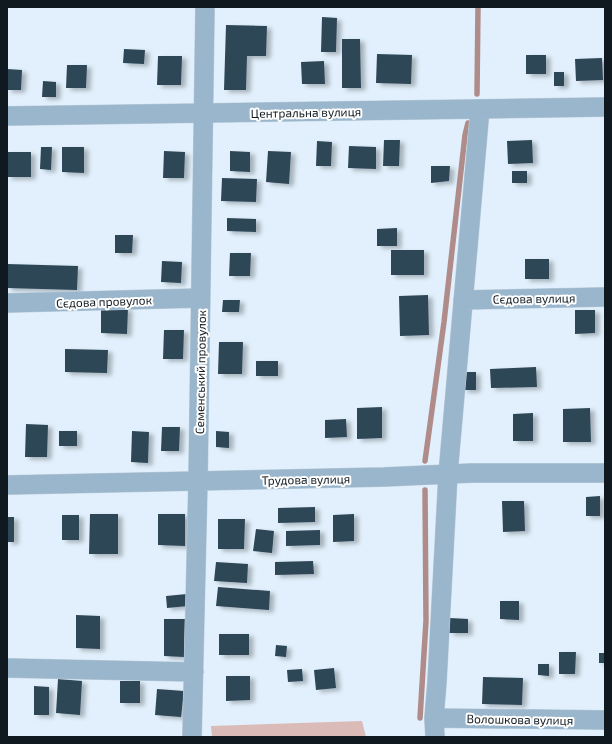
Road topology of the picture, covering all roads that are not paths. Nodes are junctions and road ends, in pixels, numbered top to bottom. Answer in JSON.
{"nodes":[{"id":1,"x":205,"y":7,"type":"edge"},
{"id":2,"x":605,"y":107,"type":"edge"},
{"id":3,"x":480,"y":109,"type":"junction"},
{"id":4,"x":202,"y":114,"type":"junction"},
{"id":5,"x":7,"y":116,"type":"edge"},
{"id":6,"x":605,"y":297,"type":"edge"},
{"id":7,"x":200,"y":298,"type":"junction"},
{"id":8,"x":463,"y":300,"type":"junction"},
{"id":9,"x":7,"y":303,"type":"edge"},
{"id":10,"x":605,"y":473,"type":"edge"},
{"id":11,"x":448,"y":474,"type":"junction"},
{"id":12,"x":198,"y":481,"type":"junction"},
{"id":13,"x":7,"y":485,"type":"edge"},
{"id":14,"x":7,"y":668,"type":"edge"},
{"id":15,"x":194,"y":672,"type":"junction"},
{"id":16,"x":434,"y":718,"type":"junction"},
{"id":17,"x":605,"y":720,"type":"edge"},
{"id":18,"x":192,"y":737,"type":"edge"},
{"id":19,"x":435,"y":737,"type":"edge"}],
"edges":[{"from":1,"to":4,"type":"street","name":"Семенський провулок"},
{"from":2,"to":3,"type":"street","name":"Центральна вулиця"},
{"from":3,"to":4,"type":"street","name":"Центральна вулиця"},
{"from":3,"to":8,"type":"street"},
{"from":4,"to":5,"type":"street","name":"Центральна вулиця"},
{"from":4,"to":7,"type":"street","name":"Семенський провулок"},
{"from":6,"to":8,"type":"street","name":"Сєдова вулиця"},
{"from":7,"to":9,"type":"street","name":"Сєдова провулок"},
{"from":7,"to":12,"type":"street","name":"Семенський провулок"},
{"from":8,"to":11,"type":"street"},
{"from":10,"to":11,"type":"street","name":"Трудова вулиця"},
{"from":11,"to":12,"type":"street","name":"Трудова вулиця"},
{"from":11,"to":16,"type":"street"},
{"from":12,"to":13,"type":"street","name":"Трудова вулиця"},
{"from":12,"to":15,"type":"street","name":"Семенський провулок"},
{"from":14,"to":15,"type":"street"},
{"from":15,"to":18,"type":"street","name":"Семенський провулок"},
{"from":16,"to":17,"type":"street","name":"Волошкова вулиця"},
{"from":16,"to":19,"type":"street"}]}
